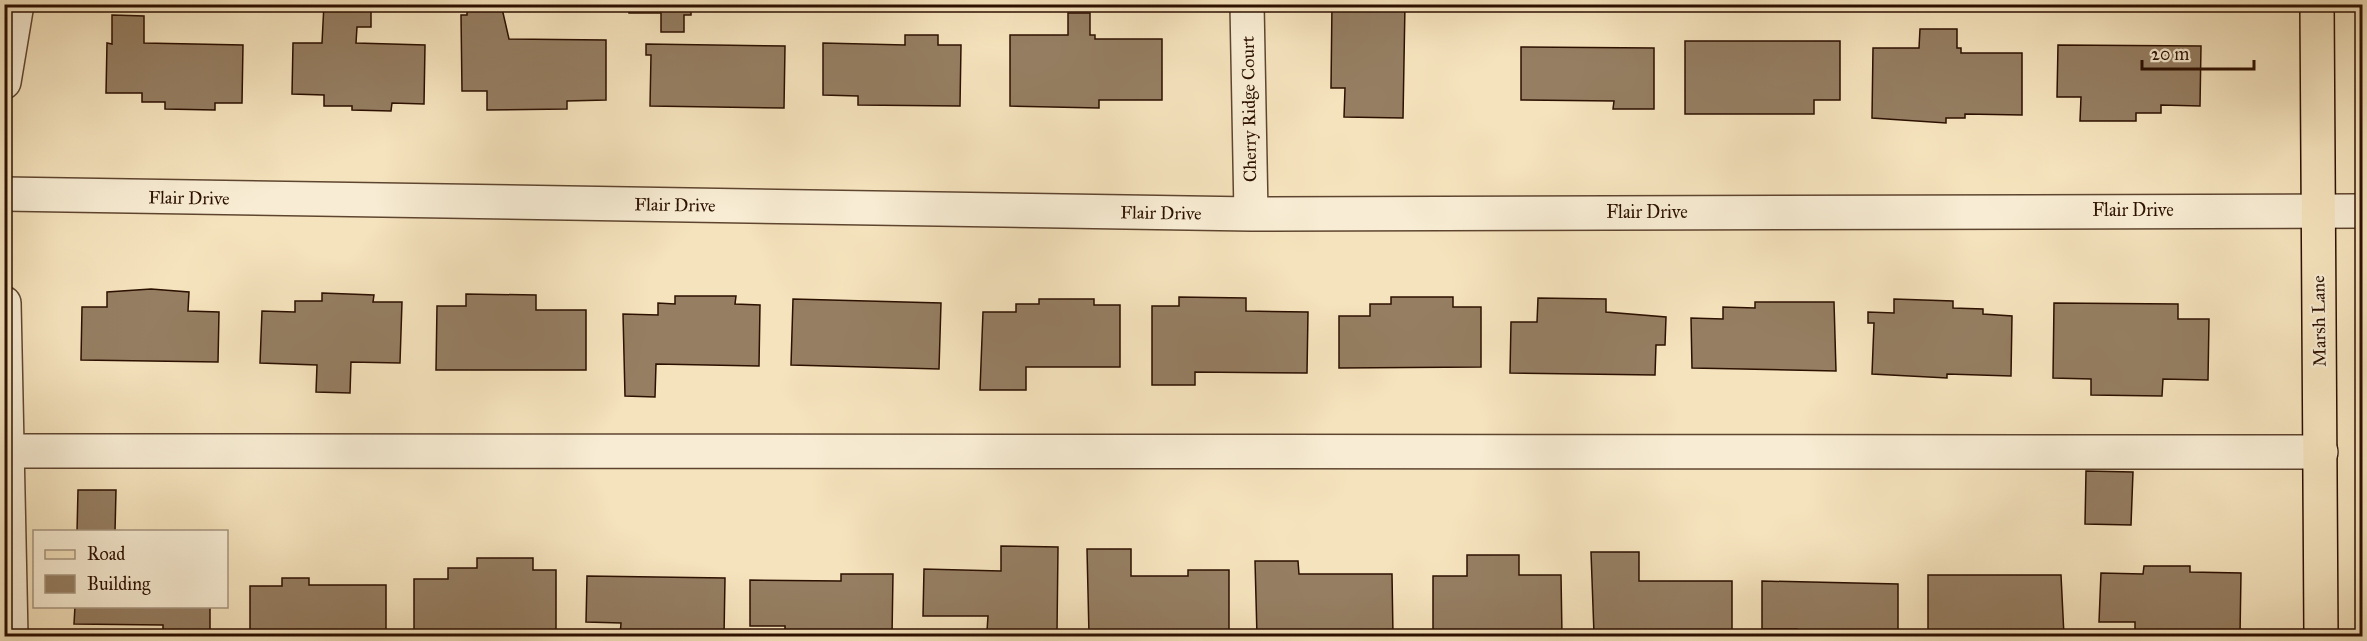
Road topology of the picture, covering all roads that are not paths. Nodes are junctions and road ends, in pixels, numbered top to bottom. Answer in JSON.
{"nodes":[{"id":1,"x":17,"y":4,"type":"edge"},
{"id":2,"x":1247,"y":4,"type":"edge"},
{"id":3,"x":2316,"y":4,"type":"edge"},
{"id":4,"x":4,"y":82,"type":"edge"},
{"id":5,"x":4,"y":194,"type":"edge"},
{"id":6,"x":2317,"y":209,"type":"junction"},
{"id":7,"x":2362,"y":211,"type":"edge"},
{"id":8,"x":1251,"y":214,"type":"junction"},
{"id":9,"x":4,"y":303,"type":"edge"},
{"id":10,"x":7,"y":451,"type":"edge"},
{"id":11,"x":2320,"y":452,"type":"junction"},
{"id":12,"x":12,"y":636,"type":"edge"},
{"id":13,"x":2321,"y":636,"type":"edge"}],
"edges":[{"from":1,"to":4,"type":"street"},
{"from":2,"to":8,"type":"street","name":"Cherry Ridge Court"},
{"from":3,"to":6,"type":"main road","name":"Marsh Lane"},
{"from":5,"to":8,"type":"street","name":"Flair Drive"},
{"from":6,"to":7,"type":"street","name":"Flair Drive"},
{"from":6,"to":8,"type":"street","name":"Flair Drive"},
{"from":6,"to":11,"type":"main road","name":"Marsh Lane"},
{"from":9,"to":10,"type":"street"},
{"from":10,"to":11,"type":"street"},
{"from":10,"to":12,"type":"street"},
{"from":11,"to":13,"type":"main road","name":"Marsh Lane"}]}
